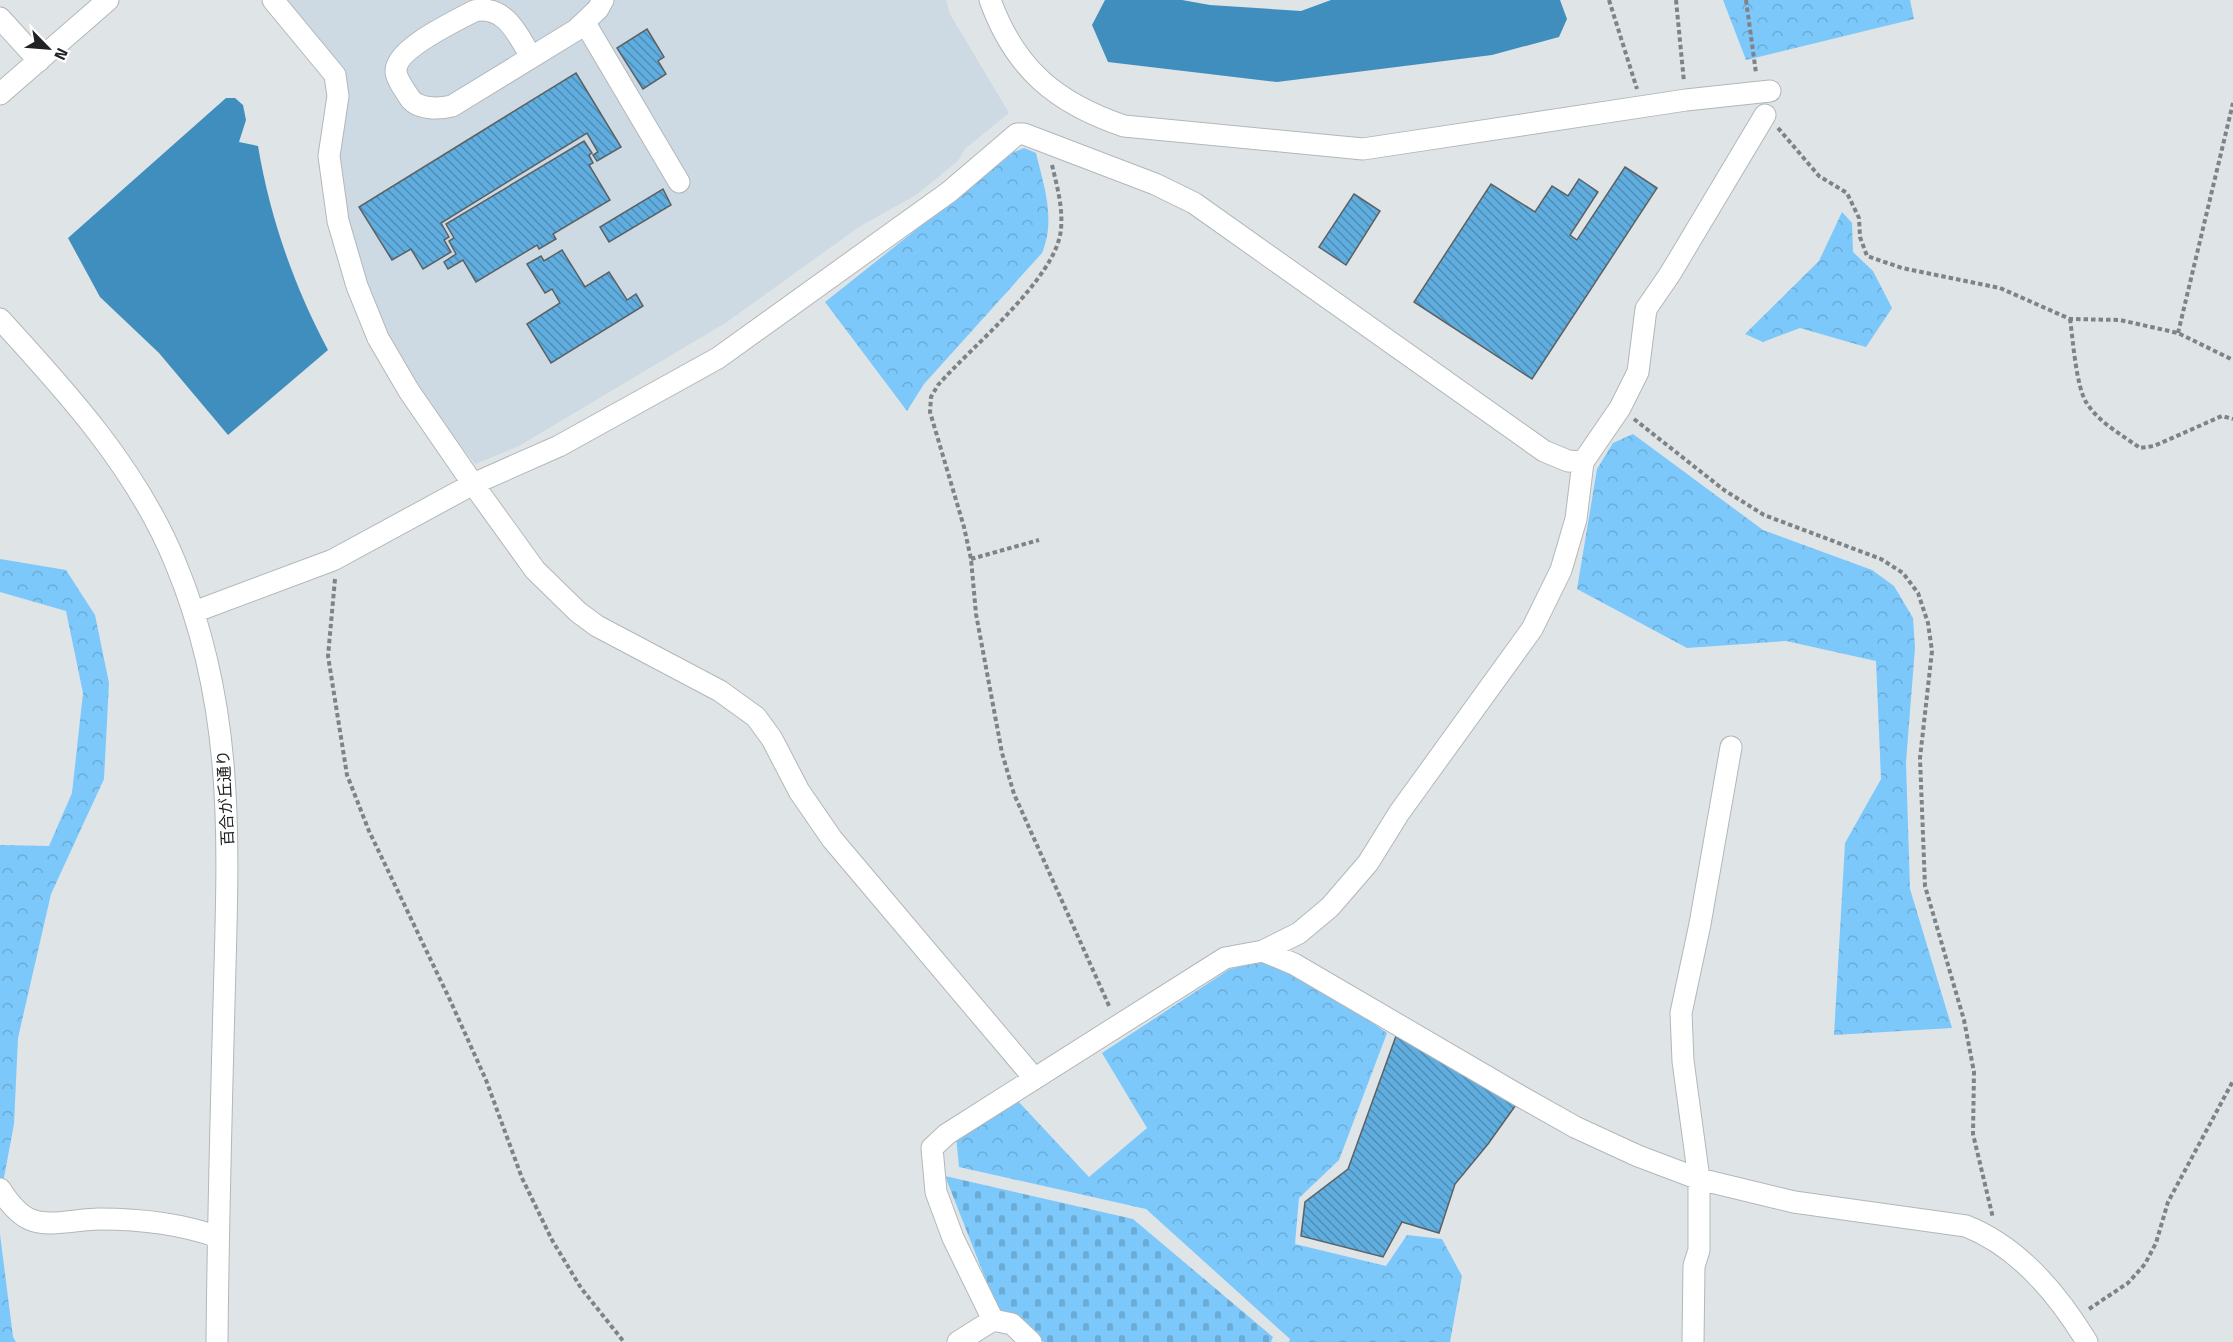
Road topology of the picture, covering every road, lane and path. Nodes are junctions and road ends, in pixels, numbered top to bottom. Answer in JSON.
{"nodes":[{"id":1,"x":108,"y":0,"type":"edge"},
{"id":2,"x":273,"y":0,"type":"edge"},
{"id":3,"x":603,"y":0,"type":"edge"},
{"id":4,"x":990,"y":0,"type":"edge"},
{"id":5,"x":1609,"y":0,"type":"edge"},
{"id":6,"x":1676,"y":0,"type":"edge"},
{"id":7,"x":1746,"y":0,"type":"edge"},
{"id":8,"x":0,"y":18,"type":"edge"},
{"id":9,"x":585,"y":23,"type":"junction"},
{"id":10,"x":531,"y":57,"type":"junction"},
{"id":11,"x":39,"y":61,"type":"junction"},
{"id":12,"x":1764,"y":91,"type":"joint"},
{"id":13,"x":0,"y":94,"type":"edge"},
{"id":14,"x":1686,"y":100,"type":"junction"},
{"id":15,"x":2233,"y":103,"type":"edge"},
{"id":16,"x":1643,"y":107,"type":"junction"},
{"id":17,"x":1765,"y":115,"type":"joint"},
{"id":18,"x":1046,"y":143,"type":"junction"},
{"id":19,"x":679,"y":182,"type":"dead end"},
{"id":20,"x":0,"y":319,"type":"edge"},
{"id":21,"x":2070,"y":319,"type":"junction"},
{"id":22,"x":2178,"y":333,"type":"junction"},
{"id":23,"x":2233,"y":360,"type":"edge"},
{"id":24,"x":1620,"y":408,"type":"junction"},
{"id":25,"x":2233,"y":418,"type":"edge"},
{"id":26,"x":1583,"y":462,"type":"junction"},
{"id":27,"x":473,"y":484,"type":"junction"},
{"id":28,"x":1039,"y":540,"type":"dead end"},
{"id":29,"x":333,"y":560,"type":"junction"},
{"id":30,"x":971,"y":560,"type":"junction"},
{"id":31,"x":194,"y":612,"type":"junction"},
{"id":32,"x":1731,"y":747,"type":"dead end"},
{"id":33,"x":1263,"y":951,"type":"junction"},
{"id":34,"x":1117,"y":1026,"type":"junction"},
{"id":35,"x":1034,"y":1078,"type":"junction"},
{"id":36,"x":2233,"y":1081,"type":"edge"},
{"id":37,"x":1699,"y":1179,"type":"junction"},
{"id":38,"x":0,"y":1190,"type":"edge"},
{"id":39,"x":1989,"y":1235,"type":"junction"},
{"id":40,"x":218,"y":1236,"type":"junction"},
{"id":41,"x":2072,"y":1317,"type":"junction"},
{"id":42,"x":993,"y":1320,"type":"junction"},
{"id":43,"x":217,"y":1342,"type":"edge"},
{"id":44,"x":624,"y":1342,"type":"edge"},
{"id":45,"x":958,"y":1342,"type":"edge"},
{"id":46,"x":1031,"y":1342,"type":"edge"},
{"id":47,"x":1693,"y":1342,"type":"edge"},
{"id":48,"x":2087,"y":1342,"type":"edge"}],
"edges":[{"from":1,"to":11,"type":"street"},
{"from":2,"to":27,"type":"street"},
{"from":3,"to":9,"type":"street"},
{"from":4,"to":16,"type":"street"},
{"from":5,"to":16,"type":"path"},
{"from":6,"to":14,"type":"path"},
{"from":7,"to":12,"type":"path"},
{"from":8,"to":11,"type":"street"},
{"from":9,"to":10,"type":"street"},
{"from":9,"to":19,"type":"street"},
{"from":10,"to":10,"type":"street"},
{"from":11,"to":13,"type":"street"},
{"from":12,"to":14,"type":"street"},
{"from":14,"to":16,"type":"street"},
{"from":15,"to":22,"type":"path"},
{"from":17,"to":21,"type":"path"},
{"from":17,"to":24,"type":"street"},
{"from":18,"to":26,"type":"street"},
{"from":18,"to":27,"type":"street"},
{"from":18,"to":30,"type":"path"},
{"from":20,"to":31,"type":"street","name":"百合が丘通り"},
{"from":21,"to":22,"type":"path"},
{"from":21,"to":25,"type":"path"},
{"from":22,"to":23,"type":"path"},
{"from":24,"to":26,"type":"street"},
{"from":24,"to":39,"type":"path"},
{"from":26,"to":33,"type":"street"},
{"from":27,"to":29,"type":"street"},
{"from":27,"to":35,"type":"street"},
{"from":28,"to":30,"type":"path"},
{"from":29,"to":31,"type":"street"},
{"from":29,"to":44,"type":"path"},
{"from":30,"to":34,"type":"path"},
{"from":31,"to":40,"type":"street","name":"百合が丘通り"},
{"from":32,"to":37,"type":"street"},
{"from":33,"to":34,"type":"street"},
{"from":33,"to":37,"type":"street"},
{"from":34,"to":35,"type":"street"},
{"from":35,"to":42,"type":"street"},
{"from":36,"to":41,"type":"path"},
{"from":37,"to":39,"type":"street"},
{"from":37,"to":47,"type":"street"},
{"from":38,"to":40,"type":"street"},
{"from":39,"to":41,"type":"street"},
{"from":40,"to":43,"type":"street","name":"百合が丘通り"},
{"from":41,"to":48,"type":"street"},
{"from":42,"to":45,"type":"street"},
{"from":42,"to":46,"type":"street"}]}
